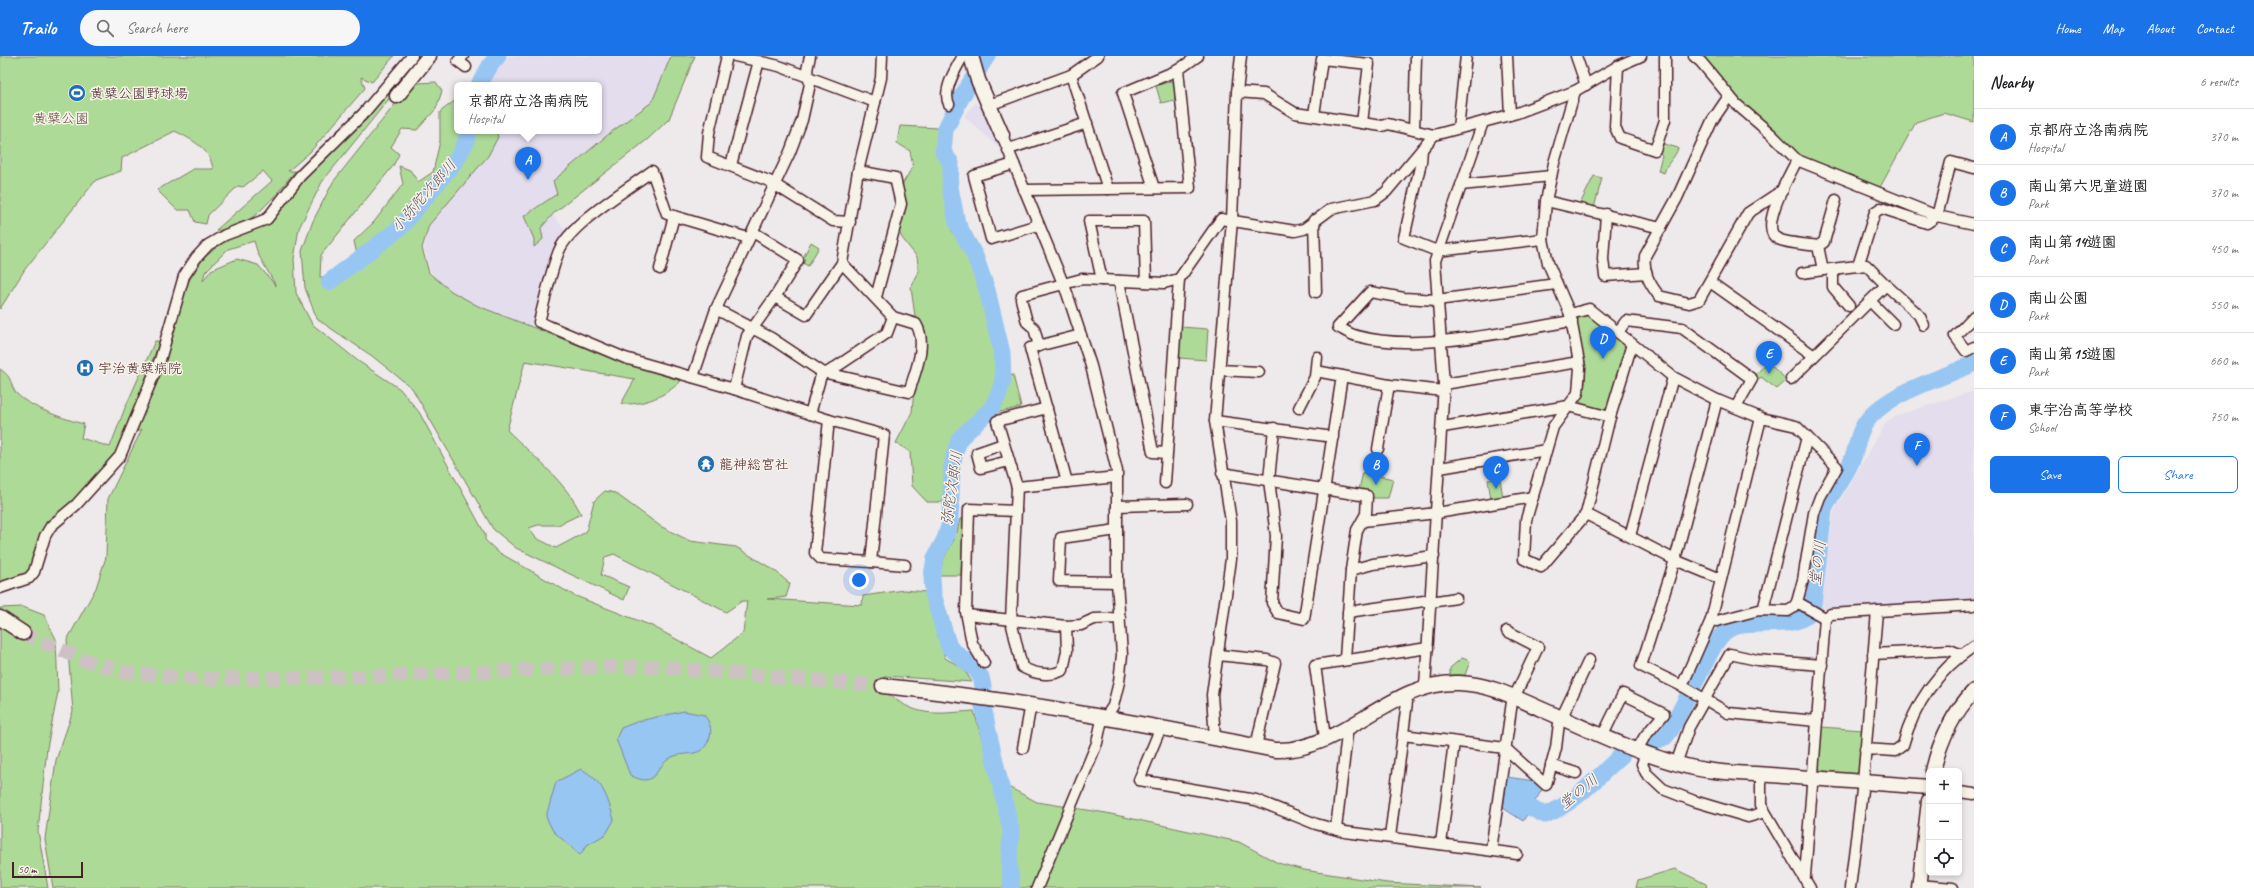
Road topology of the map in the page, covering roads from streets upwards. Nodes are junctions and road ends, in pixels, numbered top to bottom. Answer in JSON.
{"nodes":[{"id":1,"x":412,"y":56,"type":"edge"},
{"id":2,"x":429,"y":56,"type":"edge"},
{"id":3,"x":463,"y":56,"type":"edge"},
{"id":4,"x":727,"y":56,"type":"edge"},
{"id":5,"x":735,"y":56,"type":"edge"},
{"id":6,"x":810,"y":56,"type":"edge"},
{"id":7,"x":882,"y":56,"type":"edge"},
{"id":8,"x":1098,"y":56,"type":"edge"},
{"id":9,"x":1198,"y":56,"type":"edge"},
{"id":10,"x":1241,"y":56,"type":"edge"},
{"id":11,"x":1416,"y":56,"type":"edge"},
{"id":12,"x":1466,"y":56,"type":"edge"},
{"id":13,"x":1507,"y":56,"type":"edge"},
{"id":14,"x":1576,"y":56,"type":"edge"},
{"id":15,"x":1641,"y":56,"type":"edge"},
{"id":16,"x":1664,"y":56,"type":"edge"},
{"id":17,"x":969,"y":57,"type":"edge"},
{"id":18,"x":1697,"y":57,"type":"edge"},
{"id":19,"x":759,"y":61,"type":"junction"},
{"id":20,"x":1618,"y":66,"type":"junction"},
{"id":21,"x":466,"y":67,"type":"dead end"},
{"id":22,"x":1178,"y":70,"type":"junction"},
{"id":23,"x":1071,"y":75,"type":"junction"},
{"id":24,"x":809,"y":77,"type":"junction"},
{"id":25,"x":1586,"y":85,"type":"junction"},
{"id":26,"x":1575,"y":91,"type":"junction"},
{"id":27,"x":1237,"y":92,"type":"junction"},
{"id":28,"x":397,"y":96,"type":"dead end"},
{"id":29,"x":1729,"y":96,"type":"junction"},
{"id":30,"x":986,"y":99,"type":"junction"},
{"id":31,"x":875,"y":102,"type":"junction"},
{"id":32,"x":949,"y":104,"type":"dead end"},
{"id":33,"x":1314,"y":115,"type":"junction"},
{"id":34,"x":1510,"y":115,"type":"junction"},
{"id":35,"x":1483,"y":122,"type":"junction"},
{"id":36,"x":1087,"y":123,"type":"junction"},
{"id":37,"x":1362,"y":123,"type":"junction"},
{"id":38,"x":1458,"y":128,"type":"junction"},
{"id":39,"x":1414,"y":130,"type":"junction"},
{"id":40,"x":1002,"y":135,"type":"joint"},
{"id":41,"x":1434,"y":135,"type":"junction"},
{"id":42,"x":1009,"y":149,"type":"junction"},
{"id":43,"x":1422,"y":149,"type":"junction"},
{"id":44,"x":1797,"y":160,"type":"junction"},
{"id":45,"x":1014,"y":164,"type":"junction"},
{"id":46,"x":731,"y":165,"type":"junction"},
{"id":47,"x":1974,"y":168,"type":"edge"},
{"id":48,"x":858,"y":171,"type":"junction"},
{"id":49,"x":1551,"y":176,"type":"junction"},
{"id":50,"x":776,"y":185,"type":"junction"},
{"id":51,"x":1461,"y":185,"type":"junction"},
{"id":52,"x":1154,"y":188,"type":"junction"},
{"id":53,"x":1108,"y":189,"type":"junction"},
{"id":54,"x":1024,"y":190,"type":"junction"},
{"id":55,"x":1783,"y":190,"type":"junction"},
{"id":56,"x":1836,"y":200,"type":"dead end"},
{"id":57,"x":1546,"y":201,"type":"junction"},
{"id":58,"x":1606,"y":214,"type":"junction"},
{"id":59,"x":674,"y":216,"type":"junction"},
{"id":60,"x":1937,"y":216,"type":"junction"},
{"id":61,"x":1232,"y":220,"type":"junction"},
{"id":62,"x":1314,"y":220,"type":"junction"},
{"id":63,"x":850,"y":222,"type":"junction"},
{"id":64,"x":1974,"y":224,"type":"edge"},
{"id":65,"x":1038,"y":225,"type":"junction"},
{"id":66,"x":1661,"y":228,"type":"junction"},
{"id":67,"x":750,"y":235,"type":"junction"},
{"id":68,"x":1543,"y":239,"type":"junction"},
{"id":69,"x":1818,"y":246,"type":"junction"},
{"id":70,"x":1437,"y":251,"type":"junction"},
{"id":71,"x":842,"y":263,"type":"junction"},
{"id":72,"x":1858,"y":266,"type":"junction"},
{"id":73,"x":660,"y":269,"type":"dead end"},
{"id":74,"x":1828,"y":269,"type":"junction"},
{"id":75,"x":1646,"y":273,"type":"junction"},
{"id":76,"x":1802,"y":274,"type":"dead end"},
{"id":77,"x":1179,"y":279,"type":"junction"},
{"id":78,"x":1102,"y":280,"type":"junction"},
{"id":79,"x":1119,"y":281,"type":"junction"},
{"id":80,"x":1146,"y":282,"type":"junction"},
{"id":81,"x":1710,"y":282,"type":"junction"},
{"id":82,"x":1063,"y":283,"type":"junction"},
{"id":83,"x":1556,"y":284,"type":"junction"},
{"id":84,"x":1886,"y":285,"type":"junction"},
{"id":85,"x":1316,"y":292,"type":"dead end"},
{"id":86,"x":775,"y":297,"type":"junction"},
{"id":87,"x":876,"y":298,"type":"junction"},
{"id":88,"x":1437,"y":300,"type":"junction"},
{"id":89,"x":1870,"y":301,"type":"junction"},
{"id":90,"x":1849,"y":306,"type":"dead end"},
{"id":91,"x":716,"y":309,"type":"junction"},
{"id":92,"x":1974,"y":316,"type":"edge"},
{"id":93,"x":893,"y":317,"type":"junction"},
{"id":94,"x":1571,"y":318,"type":"junction"},
{"id":95,"x":1893,"y":324,"type":"dead end"},
{"id":96,"x":1924,"y":325,"type":"dead end"},
{"id":97,"x":752,"y":328,"type":"junction"},
{"id":98,"x":1618,"y":332,"type":"junction"},
{"id":99,"x":1081,"y":335,"type":"junction"},
{"id":100,"x":1440,"y":341,"type":"junction"},
{"id":101,"x":1632,"y":344,"type":"junction"},
{"id":102,"x":1039,"y":346,"type":"junction"},
{"id":103,"x":1974,"y":347,"type":"edge"},
{"id":104,"x":1813,"y":355,"type":"junction"},
{"id":105,"x":1317,"y":357,"type":"dead end"},
{"id":106,"x":1579,"y":362,"type":"junction"},
{"id":107,"x":1219,"y":370,"type":"junction"},
{"id":108,"x":1316,"y":371,"type":"junction"},
{"id":109,"x":824,"y":372,"type":"junction"},
{"id":110,"x":1259,"y":372,"type":"dead end"},
{"id":111,"x":1342,"y":376,"type":"junction"},
{"id":112,"x":692,"y":377,"type":"junction"},
{"id":113,"x":1673,"y":378,"type":"junction"},
{"id":114,"x":1791,"y":379,"type":"dead end"},
{"id":115,"x":1389,"y":385,"type":"junction"},
{"id":116,"x":1444,"y":388,"type":"junction"},
{"id":117,"x":734,"y":389,"type":"junction"},
{"id":118,"x":1717,"y":400,"type":"junction"},
{"id":119,"x":1568,"y":406,"type":"junction"},
{"id":120,"x":1736,"y":407,"type":"junction"},
{"id":121,"x":1047,"y":408,"type":"junction"},
{"id":122,"x":1299,"y":408,"type":"dead end"},
{"id":123,"x":810,"y":414,"type":"junction"},
{"id":124,"x":1610,"y":417,"type":"junction"},
{"id":125,"x":1761,"y":418,"type":"junction"},
{"id":126,"x":829,"y":420,"type":"junction"},
{"id":127,"x":1215,"y":421,"type":"junction"},
{"id":128,"x":1443,"y":427,"type":"junction"},
{"id":129,"x":1274,"y":428,"type":"junction"},
{"id":130,"x":1333,"y":437,"type":"junction"},
{"id":131,"x":1807,"y":437,"type":"junction"},
{"id":132,"x":1003,"y":444,"type":"junction"},
{"id":133,"x":1378,"y":448,"type":"dead end"},
{"id":134,"x":1546,"y":450,"type":"junction"},
{"id":135,"x":1166,"y":453,"type":"junction"},
{"id":136,"x":1009,"y":461,"type":"junction"},
{"id":137,"x":1440,"y":468,"type":"junction"},
{"id":138,"x":1222,"y":473,"type":"junction"},
{"id":139,"x":1117,"y":477,"type":"junction"},
{"id":140,"x":1269,"y":480,"type":"junction"},
{"id":141,"x":1067,"y":482,"type":"junction"},
{"id":142,"x":1166,"y":483,"type":"dead end"},
{"id":143,"x":1017,"y":487,"type":"junction"},
{"id":144,"x":1325,"y":490,"type":"junction"},
{"id":145,"x":1532,"y":497,"type":"junction"},
{"id":146,"x":1187,"y":504,"type":"dead end"},
{"id":147,"x":1117,"y":506,"type":"junction"},
{"id":148,"x":1016,"y":511,"type":"junction"},
{"id":149,"x":1437,"y":513,"type":"junction"},
{"id":150,"x":1586,"y":514,"type":"junction"},
{"id":151,"x":1363,"y":521,"type":"junction"},
{"id":152,"x":1117,"y":530,"type":"junction"},
{"id":153,"x":1630,"y":536,"type":"junction"},
{"id":154,"x":1434,"y":556,"type":"junction"},
{"id":155,"x":1675,"y":560,"type":"junction"},
{"id":156,"x":871,"y":562,"type":"junction"},
{"id":157,"x":905,"y":565,"type":"dead end"},
{"id":158,"x":1351,"y":570,"type":"junction"},
{"id":159,"x":1722,"y":579,"type":"junction"},
{"id":160,"x":1117,"y":582,"type":"junction"},
{"id":161,"x":0,"y":588,"type":"edge"},
{"id":162,"x":1456,"y":598,"type":"dead end"},
{"id":163,"x":1431,"y":601,"type":"junction"},
{"id":164,"x":1799,"y":603,"type":"junction"},
{"id":165,"x":1974,"y":606,"type":"edge"},
{"id":166,"x":1763,"y":610,"type":"junction"},
{"id":167,"x":1876,"y":611,"type":"junction"},
{"id":168,"x":1348,"y":612,"type":"junction"},
{"id":169,"x":967,"y":615,"type":"junction"},
{"id":170,"x":1822,"y":617,"type":"junction"},
{"id":171,"x":0,"y":618,"type":"edge"},
{"id":172,"x":1120,"y":618,"type":"junction"},
{"id":173,"x":1011,"y":620,"type":"junction"},
{"id":174,"x":1711,"y":620,"type":"junction"},
{"id":175,"x":1066,"y":626,"type":"junction"},
{"id":176,"x":1507,"y":631,"type":"dead end"},
{"id":177,"x":23,"y":633,"type":"tunnel mouth"},
{"id":178,"x":1974,"y":646,"type":"edge"},
{"id":179,"x":1428,"y":648,"type":"junction"},
{"id":180,"x":1873,"y":654,"type":"junction"},
{"id":181,"x":1962,"y":654,"type":"junction"},
{"id":182,"x":1218,"y":655,"type":"junction"},
{"id":183,"x":1344,"y":659,"type":"junction"},
{"id":184,"x":1589,"y":660,"type":"dead end"},
{"id":185,"x":984,"y":663,"type":"dead end"},
{"id":186,"x":1822,"y":665,"type":"junction"},
{"id":187,"x":883,"y":686,"type":"tunnel mouth"},
{"id":188,"x":1683,"y":686,"type":"junction"},
{"id":189,"x":1426,"y":687,"type":"junction"},
{"id":190,"x":1974,"y":691,"type":"edge"},
{"id":191,"x":1404,"y":696,"type":"junction"},
{"id":192,"x":1514,"y":697,"type":"junction"},
{"id":193,"x":1702,"y":698,"type":"junction"},
{"id":194,"x":1030,"y":704,"type":"junction"},
{"id":195,"x":1106,"y":717,"type":"junction"},
{"id":196,"x":1562,"y":717,"type":"junction"},
{"id":197,"x":1817,"y":720,"type":"junction"},
{"id":198,"x":1348,"y":726,"type":"junction"},
{"id":199,"x":1161,"y":727,"type":"junction"},
{"id":200,"x":1403,"y":735,"type":"junction"},
{"id":201,"x":1603,"y":735,"type":"junction"},
{"id":202,"x":1215,"y":738,"type":"junction"},
{"id":203,"x":1326,"y":738,"type":"junction"},
{"id":204,"x":1454,"y":742,"type":"junction"},
{"id":205,"x":1256,"y":746,"type":"junction"},
{"id":206,"x":1024,"y":748,"type":"dead end"},
{"id":207,"x":1505,"y":748,"type":"junction"},
{"id":208,"x":1865,"y":749,"type":"junction"},
{"id":209,"x":1641,"y":752,"type":"junction"},
{"id":210,"x":1676,"y":764,"type":"junction"},
{"id":211,"x":1551,"y":765,"type":"junction"},
{"id":212,"x":1934,"y":768,"type":"edge"},
{"id":213,"x":1576,"y":773,"type":"dead end"},
{"id":214,"x":1761,"y":774,"type":"junction"},
{"id":215,"x":1812,"y":778,"type":"junction"},
{"id":216,"x":1862,"y":782,"type":"junction"},
{"id":217,"x":1926,"y":787,"type":"edge"},
{"id":218,"x":1962,"y":792,"type":"edge"},
{"id":219,"x":1974,"y":794,"type":"edge"},
{"id":220,"x":1929,"y":804,"type":"edge"},
{"id":221,"x":1765,"y":812,"type":"junction"},
{"id":222,"x":1336,"y":830,"type":"junction"},
{"id":223,"x":1390,"y":837,"type":"junction"},
{"id":224,"x":1441,"y":844,"type":"junction"},
{"id":225,"x":1491,"y":850,"type":"junction"},
{"id":226,"x":1516,"y":854,"type":"dead end"},
{"id":227,"x":1805,"y":876,"type":"junction"},
{"id":228,"x":1919,"y":886,"type":"edge"},
{"id":229,"x":1037,"y":888,"type":"edge"},
{"id":230,"x":1810,"y":888,"type":"edge"},
{"id":231,"x":1850,"y":888,"type":"edge"},
{"id":232,"x":1952,"y":888,"type":"edge"}],
"edges":[{"from":1,"to":161,"type":"street"},
{"from":2,"to":28,"type":"street"},
{"from":3,"to":21,"type":"street"},
{"from":4,"to":46,"type":"street"},
{"from":5,"to":19,"type":"street"},
{"from":6,"to":24,"type":"street"},
{"from":7,"to":31,"type":"street"},
{"from":8,"to":23,"type":"street"},
{"from":9,"to":22,"type":"street"},
{"from":10,"to":27,"type":"street"},
{"from":11,"to":39,"type":"street"},
{"from":12,"to":38,"type":"street"},
{"from":13,"to":34,"type":"street"},
{"from":14,"to":25,"type":"street"},
{"from":15,"to":20,"type":"street"},
{"from":16,"to":20,"type":"street"},
{"from":17,"to":30,"type":"street"},
{"from":17,"to":32,"type":"street"},
{"from":18,"to":29,"type":"street"},
{"from":19,"to":24,"type":"street"},
{"from":19,"to":46,"type":"street"},
{"from":20,"to":25,"type":"street"},
{"from":22,"to":52,"type":"street"},
{"from":22,"to":52,"type":"street"},
{"from":23,"to":30,"type":"street"},
{"from":23,"to":36,"type":"street"},
{"from":24,"to":31,"type":"street"},
{"from":24,"to":50,"type":"street"},
{"from":25,"to":26,"type":"street"},
{"from":26,"to":34,"type":"street"},
{"from":26,"to":49,"type":"street"},
{"from":27,"to":33,"type":"street"},
{"from":27,"to":61,"type":"street"},
{"from":29,"to":44,"type":"street"},
{"from":29,"to":66,"type":"street"},
{"from":30,"to":40,"type":"street"},
{"from":31,"to":48,"type":"street"},
{"from":33,"to":37,"type":"street"},
{"from":33,"to":37,"type":"street"},
{"from":34,"to":35,"type":"street"},
{"from":35,"to":38,"type":"street"},
{"from":35,"to":51,"type":"street"},
{"from":36,"to":42,"type":"street"},
{"from":36,"to":53,"type":"street"},
{"from":37,"to":39,"type":"street"},
{"from":38,"to":41,"type":"street"},
{"from":39,"to":41,"type":"street"},
{"from":40,"to":42,"type":"street"},
{"from":41,"to":43,"type":"street"},
{"from":42,"to":45,"type":"street"},
{"from":43,"to":62,"type":"street"},
{"from":43,"to":70,"type":"street"},
{"from":44,"to":55,"type":"street"},
{"from":44,"to":60,"type":"street"},
{"from":45,"to":54,"type":"street"},
{"from":45,"to":65,"type":"street"},
{"from":46,"to":50,"type":"street"},
{"from":47,"to":60,"type":"street"},
{"from":48,"to":63,"type":"street"},
{"from":48,"to":87,"type":"street"},
{"from":49,"to":51,"type":"street"},
{"from":49,"to":57,"type":"street"},
{"from":50,"to":63,"type":"street"},
{"from":50,"to":67,"type":"street"},
{"from":51,"to":70,"type":"street"},
{"from":52,"to":53,"type":"street"},
{"from":53,"to":54,"type":"street"},
{"from":54,"to":65,"type":"street"},
{"from":55,"to":69,"type":"street"},
{"from":55,"to":81,"type":"street"},
{"from":56,"to":69,"type":"street"},
{"from":57,"to":58,"type":"street"},
{"from":57,"to":68,"type":"street"},
{"from":58,"to":66,"type":"street"},
{"from":58,"to":75,"type":"street"},
{"from":59,"to":67,"type":"street"},
{"from":59,"to":73,"type":"street"},
{"from":59,"to":112,"type":"street"},
{"from":60,"to":64,"type":"street"},
{"from":60,"to":72,"type":"street"},
{"from":61,"to":62,"type":"street"},
{"from":61,"to":77,"type":"street"},
{"from":61,"to":107,"type":"street"},
{"from":62,"to":85,"type":"street"},
{"from":63,"to":71,"type":"street"},
{"from":65,"to":82,"type":"street"},
{"from":66,"to":75,"type":"street"},
{"from":67,"to":86,"type":"street"},
{"from":67,"to":91,"type":"street"},
{"from":68,"to":70,"type":"street"},
{"from":68,"to":83,"type":"street"},
{"from":69,"to":74,"type":"street"},
{"from":70,"to":88,"type":"street"},
{"from":71,"to":86,"type":"street"},
{"from":71,"to":87,"type":"street"},
{"from":72,"to":74,"type":"street"},
{"from":72,"to":84,"type":"street"},
{"from":74,"to":76,"type":"street"},
{"from":74,"to":90,"type":"street"},
{"from":75,"to":81,"type":"street"},
{"from":77,"to":80,"type":"street"},
{"from":77,"to":135,"type":"street"},
{"from":78,"to":79,"type":"street"},
{"from":78,"to":80,"type":"street"},
{"from":78,"to":82,"type":"street"},
{"from":79,"to":80,"type":"street"},
{"from":79,"to":135,"type":"street"},
{"from":81,"to":104,"type":"street"},
{"from":82,"to":99,"type":"street"},
{"from":82,"to":102,"type":"street"},
{"from":83,"to":88,"type":"street"},
{"from":83,"to":94,"type":"street"},
{"from":84,"to":89,"type":"street"},
{"from":84,"to":96,"type":"street"},
{"from":86,"to":97,"type":"street"},
{"from":87,"to":93,"type":"street"},
{"from":88,"to":100,"type":"street"},
{"from":88,"to":100,"type":"street"},
{"from":89,"to":95,"type":"street"},
{"from":89,"to":104,"type":"street"},
{"from":91,"to":97,"type":"street"},
{"from":91,"to":112,"type":"street"},
{"from":92,"to":103,"type":"street"},
{"from":93,"to":109,"type":"street"},
{"from":93,"to":109,"type":"street"},
{"from":94,"to":98,"type":"street"},
{"from":94,"to":100,"type":"street"},
{"from":94,"to":106,"type":"street"},
{"from":97,"to":109,"type":"street"},
{"from":97,"to":117,"type":"street"},
{"from":98,"to":101,"type":"street"},
{"from":98,"to":120,"type":"street"},
{"from":99,"to":102,"type":"street"},
{"from":99,"to":139,"type":"street"},
{"from":100,"to":116,"type":"street"},
{"from":101,"to":113,"type":"street"},
{"from":101,"to":124,"type":"street"},
{"from":102,"to":121,"type":"street"},
{"from":104,"to":114,"type":"street"},
{"from":105,"to":108,"type":"street"},
{"from":106,"to":116,"type":"street"},
{"from":106,"to":119,"type":"street"},
{"from":107,"to":110,"type":"street"},
{"from":107,"to":127,"type":"street"},
{"from":108,"to":111,"type":"street"},
{"from":108,"to":122,"type":"street"},
{"from":109,"to":123,"type":"street"},
{"from":111,"to":115,"type":"street"},
{"from":111,"to":130,"type":"street"},
{"from":112,"to":117,"type":"street"},
{"from":113,"to":118,"type":"street"},
{"from":113,"to":153,"type":"street"},
{"from":115,"to":116,"type":"street"},
{"from":115,"to":133,"type":"street"},
{"from":116,"to":128,"type":"street"},
{"from":117,"to":123,"type":"street"},
{"from":118,"to":120,"type":"street"},
{"from":118,"to":155,"type":"street"},
{"from":119,"to":124,"type":"street"},
{"from":119,"to":128,"type":"street"},
{"from":119,"to":134,"type":"street"},
{"from":120,"to":125,"type":"street"},
{"from":121,"to":132,"type":"street"},
{"from":121,"to":141,"type":"street"},
{"from":123,"to":126,"type":"street"},
{"from":124,"to":150,"type":"street"},
{"from":125,"to":131,"type":"street"},
{"from":125,"to":159,"type":"street"},
{"from":126,"to":156,"type":"street"},
{"from":126,"to":156,"type":"street"},
{"from":127,"to":129,"type":"street"},
{"from":127,"to":138,"type":"street"},
{"from":128,"to":137,"type":"street"},
{"from":129,"to":130,"type":"street"},
{"from":129,"to":140,"type":"street"},
{"from":130,"to":144,"type":"street"},
{"from":131,"to":164,"type":"street"},
{"from":131,"to":166,"type":"street"},
{"from":132,"to":136,"type":"street"},
{"from":132,"to":136,"type":"street"},
{"from":134,"to":137,"type":"street"},
{"from":134,"to":145,"type":"street"},
{"from":135,"to":142,"type":"street"},
{"from":136,"to":143,"type":"street"},
{"from":137,"to":149,"type":"street"},
{"from":138,"to":140,"type":"street"},
{"from":138,"to":182,"type":"street"},
{"from":139,"to":141,"type":"street"},
{"from":139,"to":147,"type":"street"},
{"from":140,"to":144,"type":"street"},
{"from":140,"to":144,"type":"street"},
{"from":141,"to":143,"type":"street"},
{"from":143,"to":148,"type":"street"},
{"from":144,"to":151,"type":"street"},
{"from":145,"to":149,"type":"street"},
{"from":145,"to":150,"type":"street"},
{"from":146,"to":147,"type":"street"},
{"from":147,"to":152,"type":"street"},
{"from":148,"to":169,"type":"street"},
{"from":148,"to":173,"type":"street"},
{"from":149,"to":151,"type":"street"},
{"from":149,"to":154,"type":"street"},
{"from":150,"to":153,"type":"street"},
{"from":151,"to":158,"type":"street"},
{"from":152,"to":160,"type":"street"},
{"from":152,"to":160,"type":"street"},
{"from":153,"to":155,"type":"street"},
{"from":154,"to":158,"type":"street"},
{"from":154,"to":163,"type":"street"},
{"from":155,"to":159,"type":"street"},
{"from":155,"to":188,"type":"street"},
{"from":156,"to":157,"type":"street"},
{"from":158,"to":168,"type":"street"},
{"from":159,"to":174,"type":"street"},
{"from":160,"to":172,"type":"street"},
{"from":162,"to":163,"type":"street"},
{"from":163,"to":168,"type":"street"},
{"from":163,"to":179,"type":"street"},
{"from":164,"to":166,"type":"street"},
{"from":164,"to":170,"type":"street"},
{"from":165,"to":167,"type":"street"},
{"from":166,"to":174,"type":"street"},
{"from":167,"to":170,"type":"street"},
{"from":167,"to":180,"type":"street"},
{"from":168,"to":183,"type":"street"},
{"from":169,"to":173,"type":"street"},
{"from":169,"to":185,"type":"street"},
{"from":170,"to":186,"type":"street"},
{"from":171,"to":177,"type":"street"},
{"from":172,"to":175,"type":"street"},
{"from":172,"to":195,"type":"street"},
{"from":173,"to":175,"type":"street"},
{"from":173,"to":175,"type":"street"},
{"from":174,"to":188,"type":"street"},
{"from":176,"to":192,"type":"street"},
{"from":178,"to":181,"type":"street"},
{"from":179,"to":183,"type":"street"},
{"from":179,"to":189,"type":"street"},
{"from":180,"to":181,"type":"street"},
{"from":180,"to":208,"type":"street"},
{"from":181,"to":208,"type":"street"},
{"from":182,"to":202,"type":"street"},
{"from":182,"to":205,"type":"street"},
{"from":183,"to":203,"type":"street"},
{"from":184,"to":196,"type":"street"},
{"from":186,"to":193,"type":"street"},
{"from":186,"to":197,"type":"street"},
{"from":187,"to":194,"type":"street"},
{"from":188,"to":193,"type":"street"},
{"from":189,"to":191,"type":"street"},
{"from":189,"to":192,"type":"street"},
{"from":190,"to":212,"type":"street"},
{"from":191,"to":198,"type":"street"},
{"from":191,"to":200,"type":"street"},
{"from":192,"to":196,"type":"street"},
{"from":192,"to":207,"type":"street"},
{"from":193,"to":197,"type":"street"},
{"from":193,"to":210,"type":"street"},
{"from":194,"to":195,"type":"street"},
{"from":194,"to":206,"type":"street"},
{"from":195,"to":199,"type":"street"},
{"from":195,"to":229,"type":"street"},
{"from":196,"to":201,"type":"street"},
{"from":196,"to":211,"type":"street"},
{"from":197,"to":215,"type":"street"},
{"from":198,"to":203,"type":"street"},
{"from":198,"to":222,"type":"street"},
{"from":199,"to":202,"type":"street"},
{"from":199,"to":222,"type":"street"},
{"from":200,"to":204,"type":"street"},
{"from":200,"to":223,"type":"street"},
{"from":201,"to":209,"type":"street"},
{"from":201,"to":209,"type":"street"},
{"from":202,"to":205,"type":"street"},
{"from":203,"to":205,"type":"street"},
{"from":204,"to":207,"type":"street"},
{"from":204,"to":224,"type":"street"},
{"from":207,"to":211,"type":"street"},
{"from":207,"to":225,"type":"street"},
{"from":208,"to":216,"type":"street"},
{"from":209,"to":210,"type":"street"},
{"from":209,"to":221,"type":"street"},
{"from":210,"to":214,"type":"street"},
{"from":211,"to":213,"type":"street"},
{"from":214,"to":215,"type":"street"},
{"from":214,"to":221,"type":"street"},
{"from":215,"to":216,"type":"street"},
{"from":215,"to":227,"type":"street"},
{"from":216,"to":217,"type":"street"},
{"from":216,"to":231,"type":"street"},
{"from":218,"to":219,"type":"street"},
{"from":220,"to":228,"type":"street"},
{"from":221,"to":227,"type":"street"},
{"from":222,"to":223,"type":"street"},
{"from":223,"to":224,"type":"street"},
{"from":224,"to":225,"type":"street"},
{"from":225,"to":226,"type":"street"},
{"from":227,"to":230,"type":"street"},
{"from":228,"to":232,"type":"street"}]}
